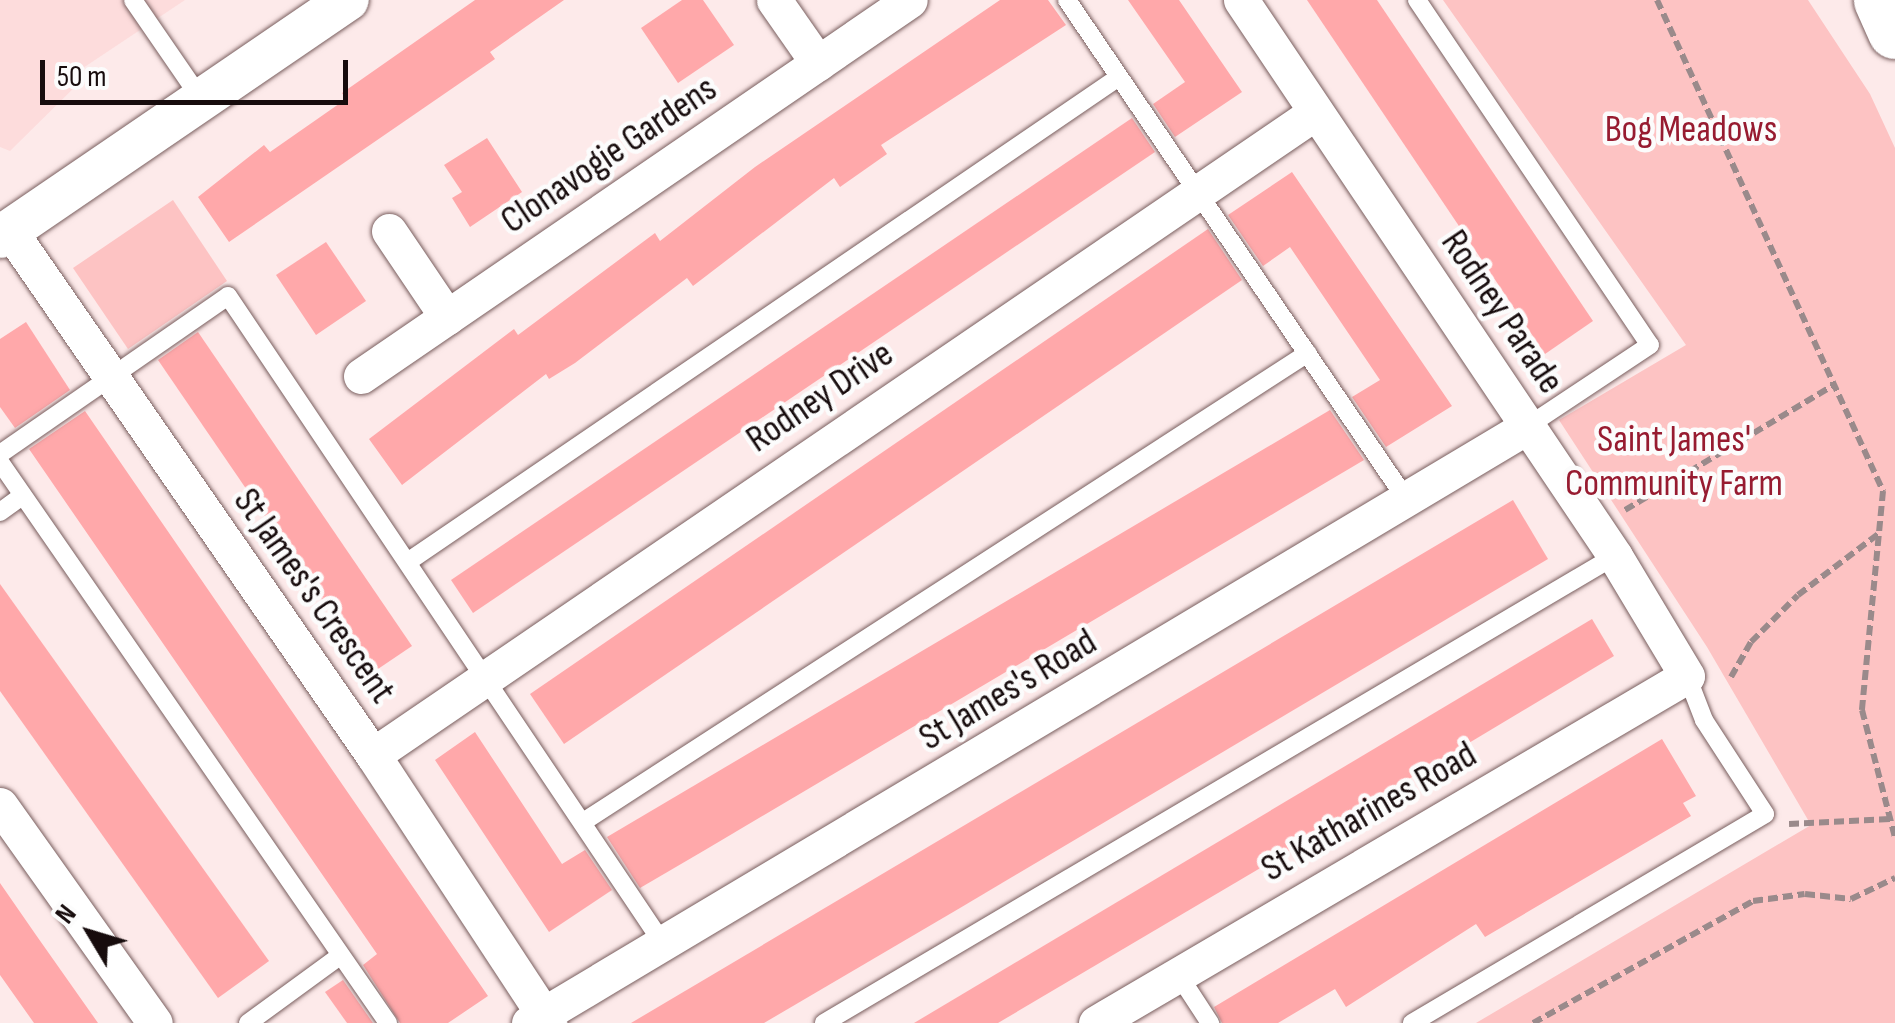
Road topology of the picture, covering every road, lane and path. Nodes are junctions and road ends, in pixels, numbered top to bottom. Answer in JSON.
{"nodes":[{"id":1,"x":133,"y":0,"type":"edge"},
{"id":2,"x":348,"y":0,"type":"edge"},
{"id":3,"x":774,"y":0,"type":"edge"},
{"id":4,"x":910,"y":0,"type":"edge"},
{"id":5,"x":1067,"y":0,"type":"edge"},
{"id":6,"x":1240,"y":0,"type":"edge"},
{"id":7,"x":1418,"y":0,"type":"edge"},
{"id":8,"x":1657,"y":0,"type":"edge"},
{"id":9,"x":1881,"y":0,"type":"edge"},
{"id":10,"x":1895,"y":31,"type":"edge"},
{"id":11,"x":818,"y":63,"type":"junction"},
{"id":12,"x":1119,"y":78,"type":"junction"},
{"id":13,"x":200,"y":99,"type":"junction"},
{"id":14,"x":1316,"y":112,"type":"junction"},
{"id":15,"x":1198,"y":192,"type":"junction"},
{"id":16,"x":390,"y":231,"type":"dead end"},
{"id":17,"x":5,"y":234,"type":"edge"},
{"id":18,"x":447,"y":316,"type":"junction"},
{"id":19,"x":1308,"y":353,"type":"junction"},
{"id":20,"x":361,"y":376,"type":"dead end"},
{"id":21,"x":108,"y":378,"type":"junction"},
{"id":22,"x":1834,"y":384,"type":"junction"},
{"id":23,"x":1528,"y":426,"type":"junction"},
{"id":24,"x":0,"y":458,"type":"edge"},
{"id":25,"x":22,"y":496,"type":"junction"},
{"id":26,"x":1408,"y":502,"type":"junction"},
{"id":27,"x":0,"y":512,"type":"edge"},
{"id":28,"x":1879,"y":533,"type":"junction"},
{"id":29,"x":1606,"y":542,"type":"junction"},
{"id":30,"x":409,"y":561,"type":"junction"},
{"id":31,"x":488,"y":676,"type":"junction"},
{"id":32,"x":1686,"y":676,"type":"junction"},
{"id":33,"x":1731,"y":677,"type":"dead end"},
{"id":34,"x":373,"y":755,"type":"junction"},
{"id":35,"x":0,"y":805,"type":"edge"},
{"id":36,"x":583,"y":822,"type":"junction"},
{"id":37,"x":1895,"y":838,"type":"edge"},
{"id":38,"x":1895,"y":878,"type":"edge"},
{"id":39,"x":664,"y":945,"type":"junction"},
{"id":40,"x":340,"y":956,"type":"junction"},
{"id":41,"x":1178,"y":974,"type":"junction"},
{"id":42,"x":540,"y":1020,"type":"edge"},
{"id":43,"x":155,"y":1023,"type":"edge"},
{"id":44,"x":248,"y":1023,"type":"edge"},
{"id":45,"x":388,"y":1023,"type":"edge"},
{"id":46,"x":824,"y":1023,"type":"edge"},
{"id":47,"x":1096,"y":1023,"type":"edge"},
{"id":48,"x":1210,"y":1023,"type":"edge"},
{"id":49,"x":1412,"y":1023,"type":"edge"},
{"id":50,"x":1533,"y":1023,"type":"edge"}],
"edges":[{"from":1,"to":13,"type":"lane"},
{"from":2,"to":13,"type":"street"},
{"from":3,"to":11,"type":"street"},
{"from":4,"to":11,"type":"street","name":"Clonavogie Gardens"},
{"from":5,"to":12,"type":"lane"},
{"from":6,"to":14,"type":"street","name":"Rodney Parade"},
{"from":7,"to":23,"type":"lane"},
{"from":8,"to":22,"type":"path"},
{"from":9,"to":10,"type":"highway"},
{"from":11,"to":18,"type":"street","name":"Clonavogie Gardens"},
{"from":12,"to":15,"type":"lane"},
{"from":12,"to":30,"type":"lane"},
{"from":13,"to":17,"type":"street"},
{"from":14,"to":15,"type":"street","name":"Rodney Drive"},
{"from":14,"to":23,"type":"street","name":"Rodney Parade"},
{"from":15,"to":19,"type":"lane"},
{"from":15,"to":31,"type":"street","name":"Rodney Drive"},
{"from":16,"to":18,"type":"street"},
{"from":17,"to":21,"type":"street","name":"St James's Crescent"},
{"from":18,"to":20,"type":"street","name":"Clonavogie Gardens"},
{"from":19,"to":26,"type":"lane"},
{"from":19,"to":36,"type":"lane"},
{"from":21,"to":24,"type":"lane"},
{"from":21,"to":30,"type":"lane"},
{"from":21,"to":34,"type":"street","name":"St James's Crescent"},
{"from":22,"to":28,"type":"path"},
{"from":22,"to":29,"type":"path"},
{"from":23,"to":26,"type":"street","name":"St James's Road"},
{"from":23,"to":29,"type":"street","name":"Rodney Parade"},
{"from":24,"to":25,"type":"lane"},
{"from":25,"to":27,"type":"lane"},
{"from":25,"to":40,"type":"lane"},
{"from":26,"to":39,"type":"street","name":"St James's Road"},
{"from":28,"to":33,"type":"path"},
{"from":28,"to":37,"type":"path"},
{"from":29,"to":32,"type":"street","name":"Rodney Parade"},
{"from":29,"to":46,"type":"lane"},
{"from":30,"to":31,"type":"lane"},
{"from":31,"to":34,"type":"street","name":"Rodney Drive"},
{"from":31,"to":36,"type":"lane"},
{"from":32,"to":41,"type":"street","name":"St Katharines Road"},
{"from":32,"to":49,"type":"lane"},
{"from":34,"to":42,"type":"street","name":"St James's Crescent"},
{"from":35,"to":43,"type":"street"},
{"from":36,"to":39,"type":"lane"},
{"from":38,"to":50,"type":"path"},
{"from":39,"to":42,"type":"street","name":"St James's Road"},
{"from":40,"to":44,"type":"lane"},
{"from":40,"to":45,"type":"lane"},
{"from":41,"to":47,"type":"street","name":"St Katharines Road"},
{"from":41,"to":48,"type":"lane"}]}
